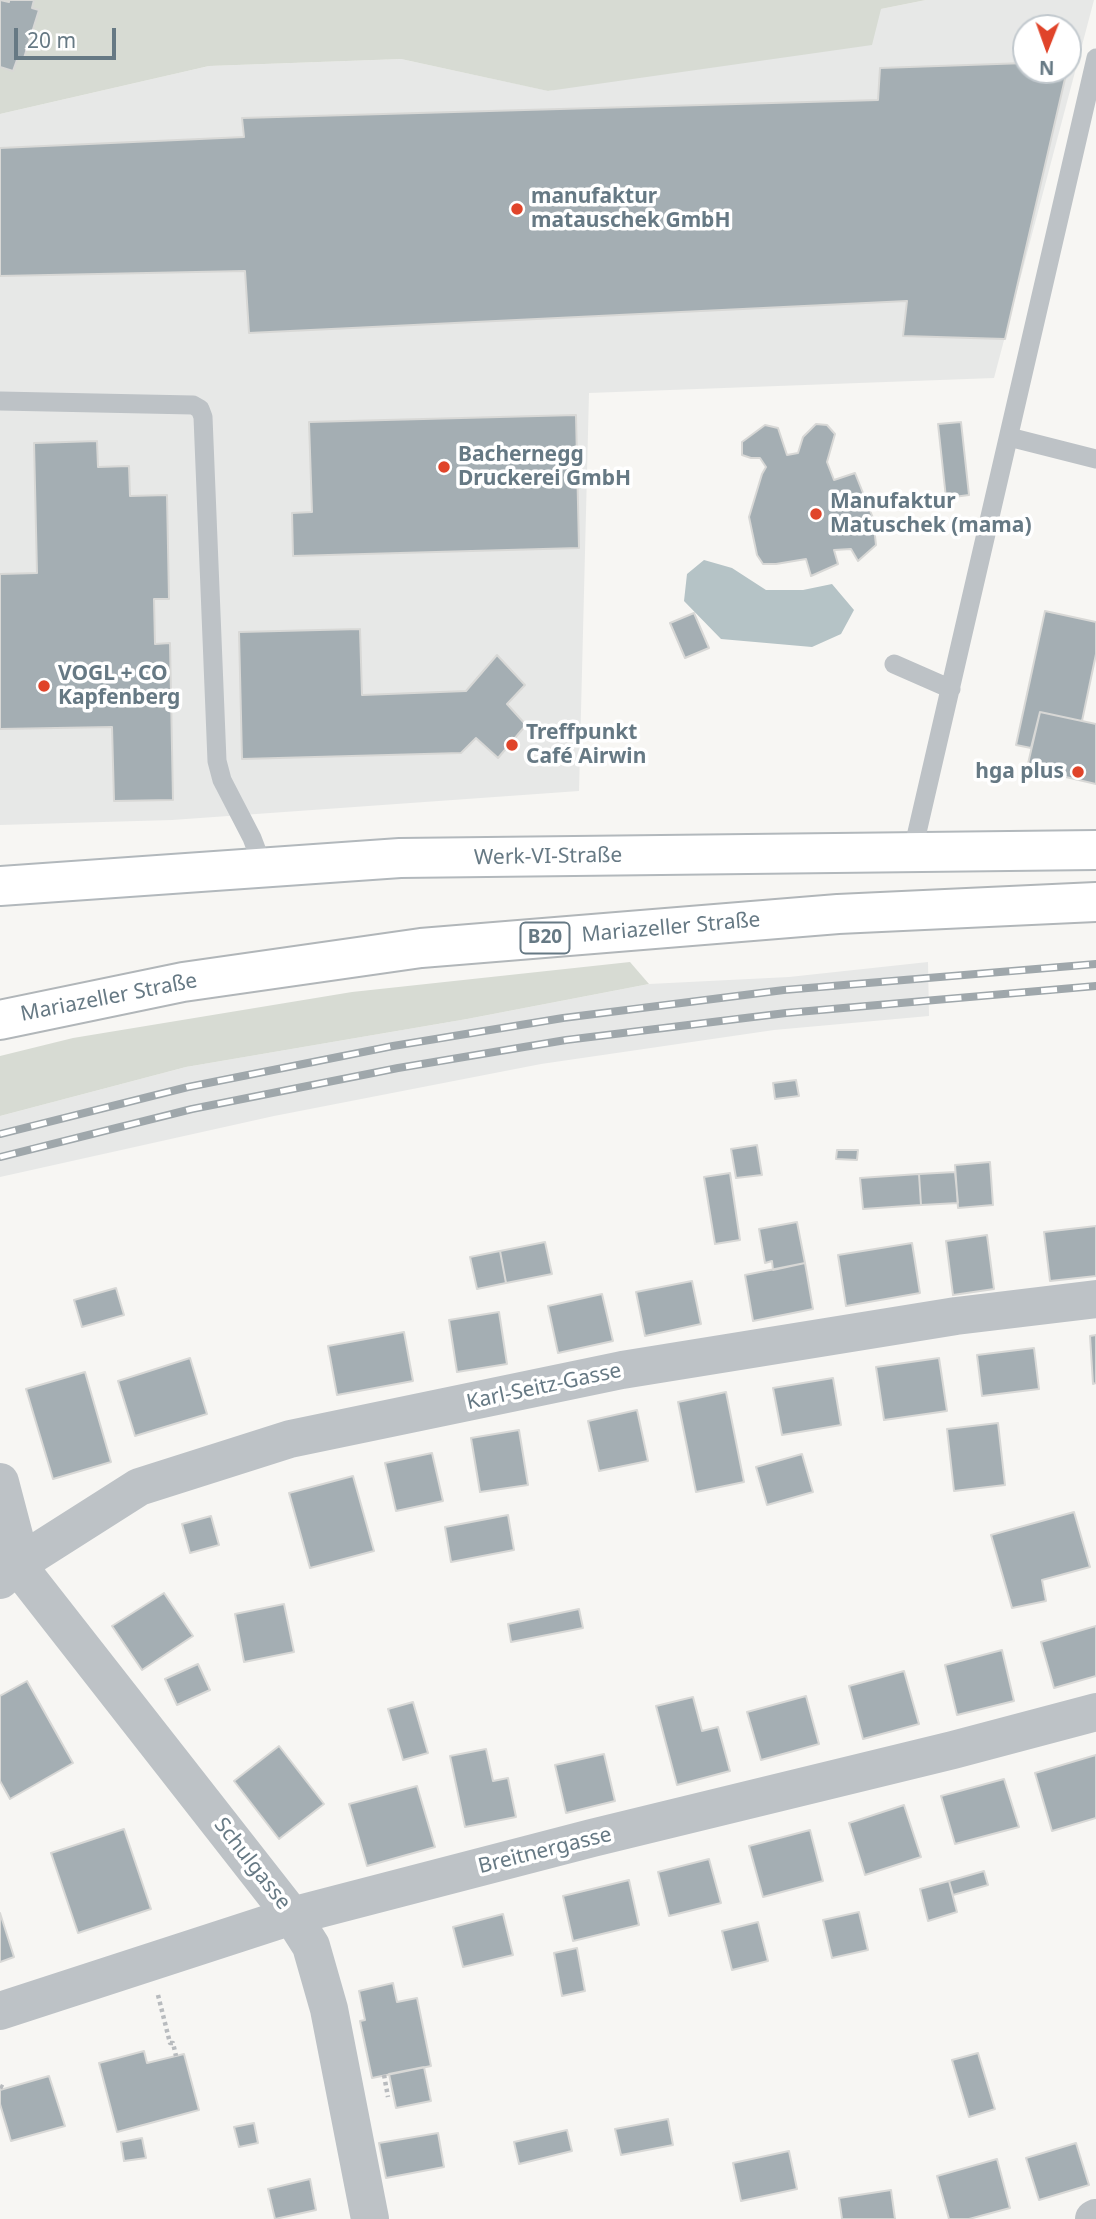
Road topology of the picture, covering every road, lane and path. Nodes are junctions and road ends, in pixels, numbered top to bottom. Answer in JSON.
{"nodes":[{"id":1,"x":1096,"y":58,"type":"edge"},
{"id":2,"x":0,"y":401,"type":"edge"},
{"id":3,"x":1009,"y":437,"type":"junction"},
{"id":4,"x":1096,"y":459,"type":"edge"},
{"id":5,"x":894,"y":664,"type":"dead end"},
{"id":6,"x":951,"y":689,"type":"junction"},
{"id":7,"x":1096,"y":850,"type":"edge"},
{"id":8,"x":912,"y":853,"type":"junction"},
{"id":9,"x":263,"y":867,"type":"junction"},
{"id":10,"x":0,"y":886,"type":"edge"},
{"id":11,"x":1096,"y":902,"type":"edge"},
{"id":12,"x":0,"y":1020,"type":"edge"},
{"id":13,"x":1096,"y":1299,"type":"edge"},
{"id":14,"x":0,"y":1482,"type":"edge"},
{"id":15,"x":10,"y":1571,"type":"edge"},
{"id":16,"x":1096,"y":1712,"type":"edge"},
{"id":17,"x":292,"y":1916,"type":"junction"},
{"id":18,"x":155,"y":1982,"type":"dead end"},
{"id":19,"x":0,"y":2011,"type":"edge"},
{"id":20,"x":176,"y":2056,"type":"dead end"},
{"id":21,"x":384,"y":2076,"type":"dead end"},
{"id":22,"x":388,"y":2097,"type":"dead end"},
{"id":23,"x":370,"y":2219,"type":"edge"}],
"edges":[{"from":1,"to":3,"type":"lane"},
{"from":2,"to":9,"type":"lane"},
{"from":3,"to":4,"type":"lane"},
{"from":3,"to":6,"type":"lane"},
{"from":5,"to":6,"type":"lane"},
{"from":6,"to":8,"type":"lane"},
{"from":7,"to":8,"type":"main road","name":"Werk-VI-Straße"},
{"from":8,"to":9,"type":"main road","name":"Werk-VI-Straße"},
{"from":9,"to":10,"type":"main road","name":"Werk-VI-Straße"},
{"from":11,"to":12,"type":"main road","name":"Mariazeller Straße","number":"B20"},
{"from":13,"to":15,"type":"street","name":"Karl-Seitz-Gasse"},
{"from":14,"to":15,"type":"street","name":"Schulgasse"},
{"from":15,"to":17,"type":"street","name":"Schulgasse"},
{"from":16,"to":17,"type":"street","name":"Breitnergasse"},
{"from":17,"to":19,"type":"street","name":"Breitnergasse"},
{"from":17,"to":23,"type":"street","name":"Schulgasse"},
{"from":18,"to":20,"type":"path"},
{"from":21,"to":22,"type":"path"}]}
